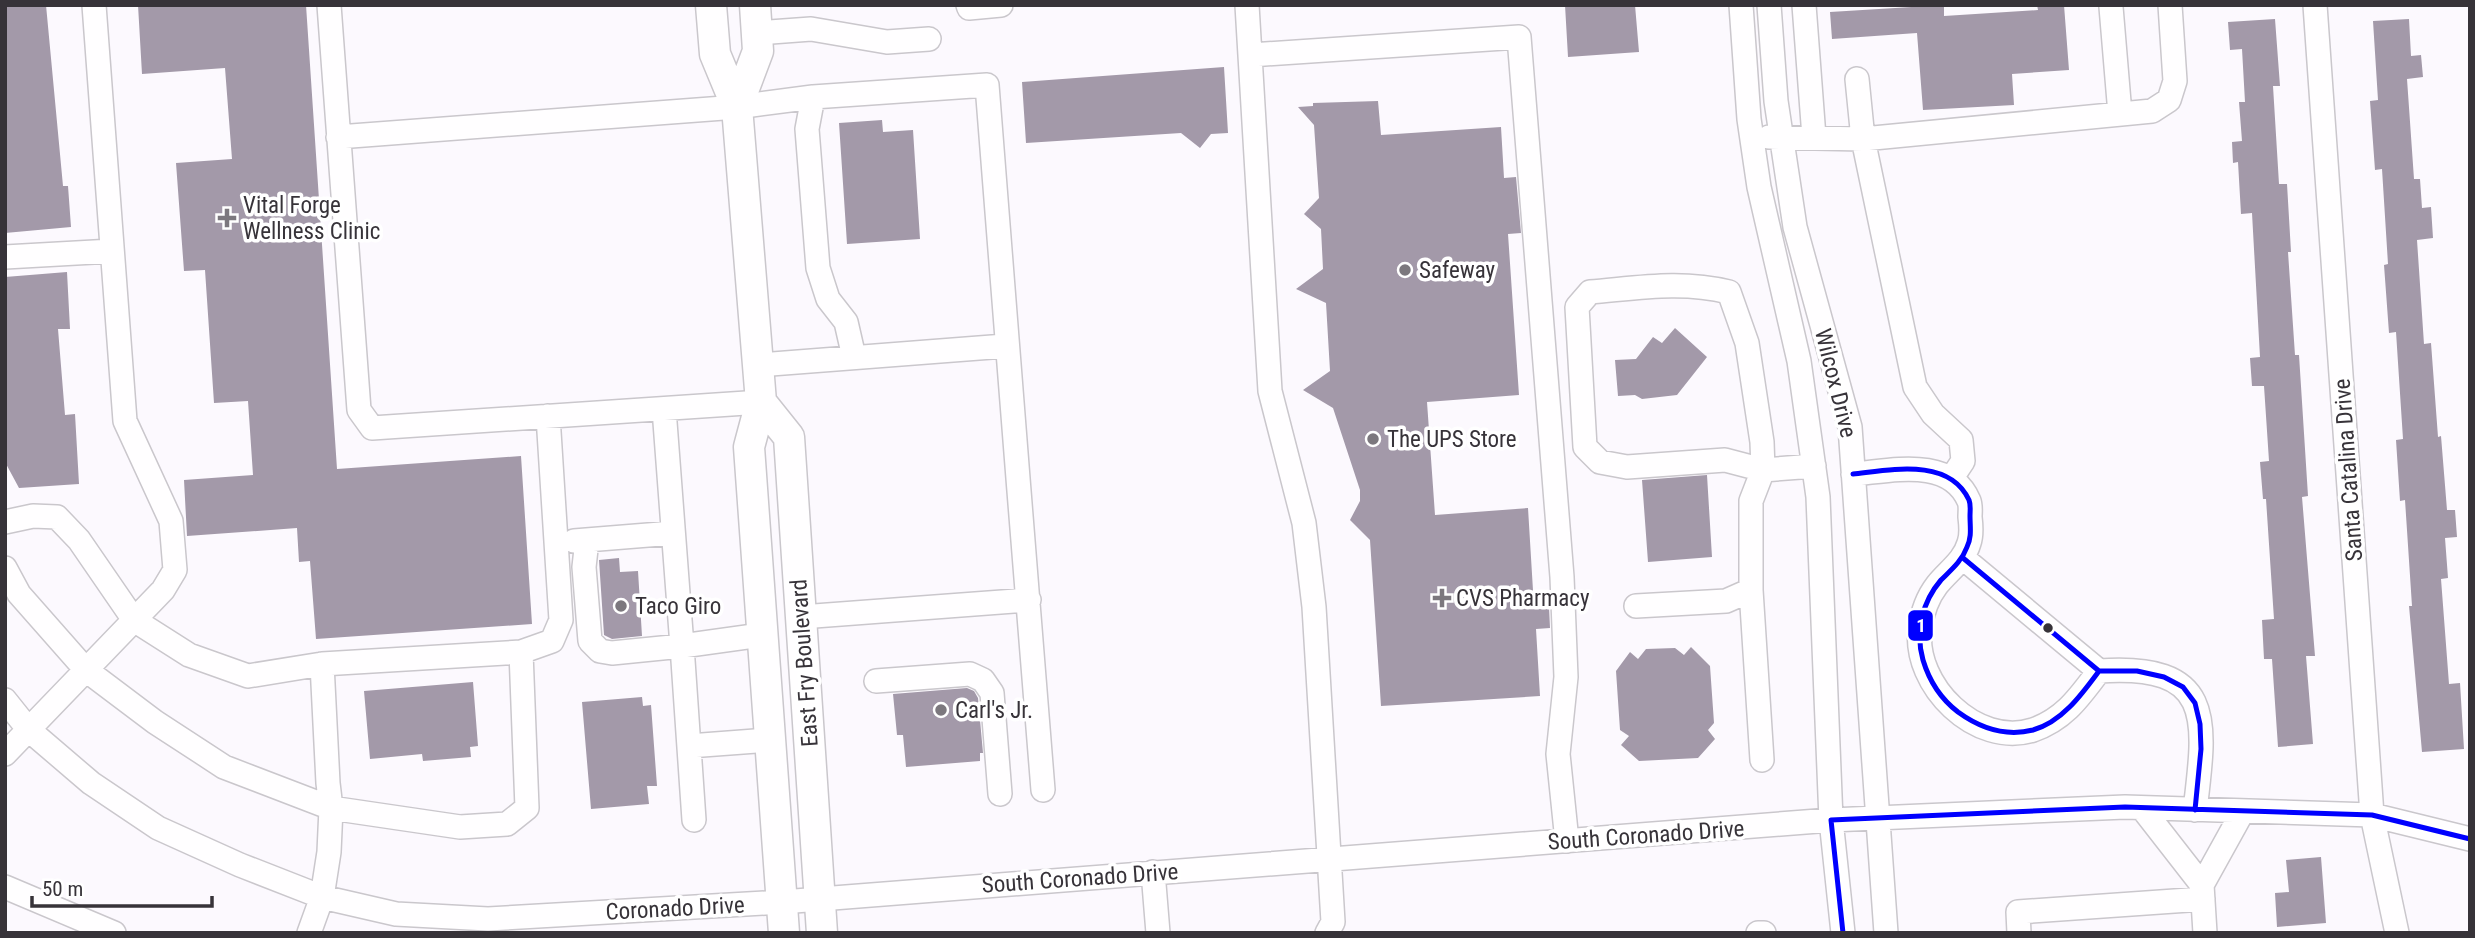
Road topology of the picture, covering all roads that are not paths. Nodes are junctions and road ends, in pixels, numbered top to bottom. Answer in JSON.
{"nodes":[{"id":1,"x":94,"y":5,"type":"edge"},
{"id":2,"x":329,"y":5,"type":"edge"},
{"id":3,"x":712,"y":5,"type":"edge"},
{"id":4,"x":968,"y":5,"type":"edge"},
{"id":5,"x":1001,"y":5,"type":"edge"},
{"id":6,"x":1247,"y":5,"type":"edge"},
{"id":7,"x":1741,"y":5,"type":"edge"},
{"id":8,"x":1769,"y":5,"type":"edge"},
{"id":9,"x":1804,"y":5,"type":"edge"},
{"id":10,"x":2170,"y":5,"type":"edge"},
{"id":11,"x":2315,"y":5,"type":"edge"},
{"id":12,"x":2111,"y":7,"type":"dead end"},
{"id":13,"x":756,"y":19,"type":"edge"},
{"id":14,"x":929,"y":39,"type":"dead end"},
{"id":15,"x":1251,"y":55,"type":"junction"},
{"id":16,"x":1857,"y":79,"type":"dead end"},
{"id":17,"x":813,"y":97,"type":"junction"},
{"id":18,"x":737,"y":107,"type":"junction"},
{"id":19,"x":2120,"y":114,"type":"junction"},
{"id":20,"x":338,"y":136,"type":"junction"},
{"id":21,"x":1781,"y":136,"type":"junction"},
{"id":22,"x":1814,"y":137,"type":"junction"},
{"id":23,"x":1752,"y":138,"type":"junction"},
{"id":24,"x":1863,"y":139,"type":"junction"},
{"id":25,"x":112,"y":251,"type":"junction"},
{"id":26,"x":5,"y":257,"type":"edge"},
{"id":27,"x":1006,"y":346,"type":"junction"},
{"id":28,"x":854,"y":357,"type":"junction"},
{"id":29,"x":758,"y":365,"type":"junction"},
{"id":30,"x":761,"y":402,"type":"junction"},
{"id":31,"x":664,"y":409,"type":"junction"},
{"id":32,"x":548,"y":416,"type":"junction"},
{"id":33,"x":1814,"y":466,"type":"junction"},
{"id":34,"x":1763,"y":470,"type":"junction"},
{"id":35,"x":1853,"y":474,"type":"junction"},
{"id":36,"x":1951,"y":479,"type":"junction"},
{"id":37,"x":5,"y":522,"type":"edge"},
{"id":38,"x":673,"y":533,"type":"junction"},
{"id":39,"x":587,"y":540,"type":"junction"},
{"id":40,"x":557,"y":542,"type":"junction"},
{"id":41,"x":1963,"y":558,"type":"junction"},
{"id":42,"x":5,"y":568,"type":"edge"},
{"id":43,"x":1751,"y":590,"type":"junction"},
{"id":44,"x":1029,"y":600,"type":"junction"},
{"id":45,"x":1636,"y":606,"type":"dead end"},
{"id":46,"x":801,"y":617,"type":"junction"},
{"id":47,"x":134,"y":620,"type":"junction"},
{"id":48,"x":761,"y":635,"type":"junction"},
{"id":49,"x":682,"y":646,"type":"junction"},
{"id":50,"x":521,"y":652,"type":"junction"},
{"id":51,"x":322,"y":664,"type":"junction"},
{"id":52,"x":86,"y":670,"type":"junction"},
{"id":53,"x":2099,"y":671,"type":"junction"},
{"id":54,"x":876,"y":681,"type":"dead end"},
{"id":55,"x":5,"y":700,"type":"edge"},
{"id":56,"x":29,"y":730,"type":"junction"},
{"id":57,"x":769,"y":740,"type":"junction"},
{"id":58,"x":689,"y":746,"type":"junction"},
{"id":59,"x":5,"y":754,"type":"edge"},
{"id":60,"x":1762,"y":760,"type":"dead end"},
{"id":61,"x":1043,"y":790,"type":"dead end"},
{"id":62,"x":1000,"y":794,"type":"dead end"},
{"id":63,"x":331,"y":808,"type":"junction"},
{"id":64,"x":2142,"y":808,"type":"junction"},
{"id":65,"x":2195,"y":810,"type":"junction"},
{"id":66,"x":2243,"y":811,"type":"junction"},
{"id":67,"x":2372,"y":815,"type":"junction"},
{"id":68,"x":1879,"y":818,"type":"junction"},
{"id":69,"x":694,"y":820,"type":"dead end"},
{"id":70,"x":1831,"y":820,"type":"junction"},
{"id":71,"x":2470,"y":839,"type":"edge"},
{"id":72,"x":1567,"y":841,"type":"junction"},
{"id":73,"x":1328,"y":859,"type":"junction"},
{"id":74,"x":1153,"y":872,"type":"junction"},
{"id":75,"x":5,"y":887,"type":"edge"},
{"id":76,"x":2202,"y":892,"type":"junction"},
{"id":77,"x":322,"y":897,"type":"junction"},
{"id":78,"x":820,"y":899,"type":"junction"},
{"id":79,"x":782,"y":902,"type":"junction"},
{"id":80,"x":547,"y":924,"type":"edge"},
{"id":81,"x":114,"y":933,"type":"edge"},
{"id":82,"x":309,"y":933,"type":"edge"},
{"id":83,"x":784,"y":933,"type":"edge"},
{"id":84,"x":822,"y":933,"type":"edge"},
{"id":85,"x":1158,"y":933,"type":"edge"},
{"id":86,"x":1327,"y":933,"type":"edge"},
{"id":87,"x":1758,"y":933,"type":"edge"},
{"id":88,"x":1764,"y":933,"type":"edge"},
{"id":89,"x":1843,"y":933,"type":"edge"},
{"id":90,"x":1886,"y":933,"type":"edge"},
{"id":91,"x":2019,"y":933,"type":"edge"},
{"id":92,"x":2205,"y":933,"type":"edge"},
{"id":93,"x":2396,"y":933,"type":"edge"}],
"edges":[{"from":1,"to":25,"type":"street"},
{"from":2,"to":20,"type":"street"},
{"from":3,"to":18,"type":"main road","name":"East Fry Boulevard"},
{"from":4,"to":5,"type":"street"},
{"from":6,"to":15,"type":"street"},
{"from":7,"to":23,"type":"street","name":"Wilcox Drive"},
{"from":8,"to":21,"type":"street","name":"Wilcox Drive"},
{"from":9,"to":22,"type":"street"},
{"from":10,"to":19,"type":"street"},
{"from":11,"to":67,"type":"street","name":"Santa Catalina Drive"},
{"from":12,"to":19,"type":"street"},
{"from":13,"to":14,"type":"street"},
{"from":13,"to":18,"type":"main road","name":"East Fry Boulevard"},
{"from":15,"to":72,"type":"street"},
{"from":15,"to":73,"type":"street"},
{"from":16,"to":24,"type":"street"},
{"from":17,"to":18,"type":"street"},
{"from":17,"to":27,"type":"street"},
{"from":17,"to":28,"type":"street"},
{"from":18,"to":20,"type":"street"},
{"from":18,"to":29,"type":"main road","name":"East Fry Boulevard"},
{"from":19,"to":24,"type":"street"},
{"from":20,"to":32,"type":"street"},
{"from":21,"to":22,"type":"street"},
{"from":21,"to":23,"type":"street"},
{"from":21,"to":35,"type":"street","name":"Wilcox Drive"},
{"from":22,"to":24,"type":"street"},
{"from":23,"to":33,"type":"street","name":"Wilcox Drive"},
{"from":24,"to":36,"type":"street"},
{"from":25,"to":26,"type":"street"},
{"from":25,"to":47,"type":"street"},
{"from":27,"to":28,"type":"street"},
{"from":27,"to":44,"type":"street"},
{"from":28,"to":29,"type":"street"},
{"from":29,"to":30,"type":"main road","name":"East Fry Boulevard"},
{"from":30,"to":31,"type":"street"},
{"from":30,"to":46,"type":"main road","name":"East Fry Boulevard"},
{"from":30,"to":48,"type":"main road","name":"East Fry Boulevard"},
{"from":31,"to":32,"type":"street"},
{"from":31,"to":38,"type":"street"},
{"from":32,"to":40,"type":"street"},
{"from":33,"to":34,"type":"street"},
{"from":33,"to":70,"type":"street","name":"Wilcox Drive"},
{"from":34,"to":34,"type":"street"},
{"from":34,"to":43,"type":"street"},
{"from":35,"to":36,"type":"street"},
{"from":35,"to":68,"type":"street","name":"Wilcox Drive"},
{"from":36,"to":41,"type":"street"},
{"from":37,"to":47,"type":"street"},
{"from":38,"to":39,"type":"street"},
{"from":38,"to":49,"type":"street"},
{"from":39,"to":40,"type":"street"},
{"from":39,"to":49,"type":"street"},
{"from":40,"to":50,"type":"street"},
{"from":41,"to":53,"type":"street"},
{"from":41,"to":53,"type":"street"},
{"from":42,"to":52,"type":"street"},
{"from":43,"to":45,"type":"street"},
{"from":43,"to":60,"type":"street"},
{"from":44,"to":46,"type":"street"},
{"from":44,"to":61,"type":"street"},
{"from":46,"to":78,"type":"main road","name":"East Fry Boulevard"},
{"from":47,"to":51,"type":"street"},
{"from":47,"to":52,"type":"street"},
{"from":48,"to":49,"type":"street"},
{"from":48,"to":57,"type":"main road","name":"East Fry Boulevard"},
{"from":49,"to":58,"type":"street"},
{"from":50,"to":51,"type":"street"},
{"from":50,"to":63,"type":"street"},
{"from":51,"to":63,"type":"street"},
{"from":52,"to":56,"type":"street"},
{"from":52,"to":63,"type":"street"},
{"from":53,"to":65,"type":"street"},
{"from":54,"to":62,"type":"street"},
{"from":55,"to":56,"type":"street","name":"Coronado Drive"},
{"from":56,"to":59,"type":"street"},
{"from":56,"to":77,"type":"street","name":"Coronado Drive"},
{"from":57,"to":58,"type":"street"},
{"from":57,"to":79,"type":"main road","name":"East Fry Boulevard"},
{"from":58,"to":69,"type":"street"},
{"from":63,"to":77,"type":"street"},
{"from":64,"to":65,"type":"street","name":"South Coronado Drive"},
{"from":64,"to":68,"type":"street","name":"South Coronado Drive"},
{"from":64,"to":76,"type":"street"},
{"from":65,"to":66,"type":"street","name":"South Coronado Drive"},
{"from":66,"to":67,"type":"street","name":"South Coronado Drive"},
{"from":66,"to":76,"type":"street"},
{"from":67,"to":71,"type":"street","name":"South Coronado Drive"},
{"from":67,"to":93,"type":"street","name":"Santa Catalina Drive"},
{"from":68,"to":70,"type":"street","name":"South Coronado Drive"},
{"from":68,"to":90,"type":"street","name":"Wilcox Drive"},
{"from":70,"to":72,"type":"street","name":"South Coronado Drive"},
{"from":70,"to":89,"type":"street","name":"Wilcox Drive"},
{"from":72,"to":73,"type":"street","name":"South Coronado Drive"},
{"from":73,"to":74,"type":"street","name":"South Coronado Drive"},
{"from":73,"to":86,"type":"street"},
{"from":74,"to":78,"type":"street","name":"South Coronado Drive"},
{"from":74,"to":85,"type":"street"},
{"from":75,"to":81,"type":"street"},
{"from":76,"to":91,"type":"street"},
{"from":76,"to":92,"type":"street"},
{"from":77,"to":80,"type":"street","name":"Coronado Drive"},
{"from":77,"to":82,"type":"street"},
{"from":78,"to":79,"type":"street","name":"Coronado Drive"},
{"from":78,"to":84,"type":"main road","name":"East Fry Boulevard"},
{"from":79,"to":80,"type":"street","name":"Coronado Drive"},
{"from":79,"to":83,"type":"main road","name":"East Fry Boulevard"},
{"from":87,"to":88,"type":"street"}]}
